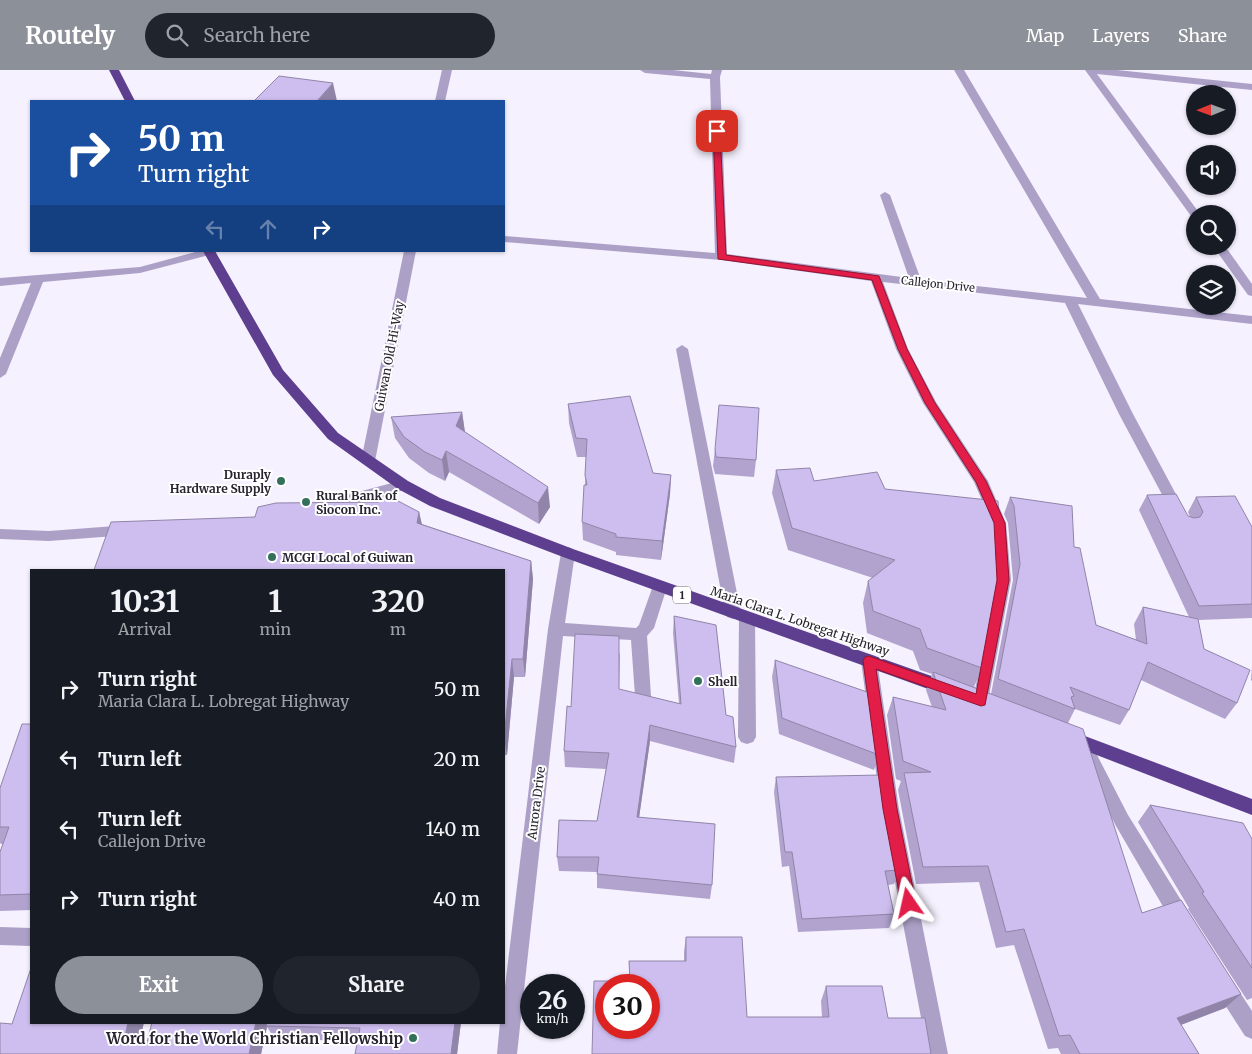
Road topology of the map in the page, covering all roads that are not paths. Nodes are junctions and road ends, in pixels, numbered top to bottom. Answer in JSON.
{"nodes":[{"id":1,"x":114,"y":70,"type":"edge"},
{"id":2,"x":447,"y":70,"type":"edge"},
{"id":3,"x":645,"y":70,"type":"edge"},
{"id":4,"x":959,"y":70,"type":"edge"},
{"id":5,"x":1090,"y":70,"type":"edge"},
{"id":6,"x":716,"y":74,"type":"edge"},
{"id":7,"x":1252,"y":87,"type":"edge"},
{"id":8,"x":129,"y":100,"type":"edge"},
{"id":9,"x":440,"y":100,"type":"edge"},
{"id":10,"x":885,"y":195,"type":"dead end"},
{"id":11,"x":1188,"y":205,"type":"edge"},
{"id":12,"x":505,"y":239,"type":"edge"},
{"id":13,"x":205,"y":252,"type":"edge"},
{"id":14,"x":210,"y":252,"type":"edge"},
{"id":15,"x":410,"y":252,"type":"edge"},
{"id":16,"x":1225,"y":255,"type":"edge"},
{"id":17,"x":721,"y":257,"type":"junction"},
{"id":18,"x":876,"y":278,"type":"junction"},
{"id":19,"x":38,"y":280,"type":"junction"},
{"id":20,"x":0,"y":282,"type":"edge"},
{"id":21,"x":916,"y":282,"type":"junction"},
{"id":22,"x":1252,"y":292,"type":"edge"},
{"id":23,"x":1069,"y":299,"type":"junction"},
{"id":24,"x":1096,"y":303,"type":"junction"},
{"id":25,"x":1252,"y":320,"type":"edge"},
{"id":26,"x":682,"y":349,"type":"dead end"},
{"id":27,"x":0,"y":374,"type":"edge"},
{"id":28,"x":368,"y":461,"type":"junction"},
{"id":29,"x":403,"y":485,"type":"junction"},
{"id":30,"x":308,"y":510,"type":"edge"},
{"id":31,"x":1186,"y":526,"type":"edge"},
{"id":32,"x":146,"y":529,"type":"edge"},
{"id":33,"x":0,"y":534,"type":"edge"},
{"id":34,"x":568,"y":552,"type":"junction"},
{"id":35,"x":659,"y":587,"type":"junction"},
{"id":36,"x":740,"y":616,"type":"junction"},
{"id":37,"x":556,"y":629,"type":"junction"},
{"id":38,"x":639,"y":634,"type":"junction"},
{"id":39,"x":869,"y":661,"type":"junction"},
{"id":40,"x":643,"y":696,"type":"edge"},
{"id":41,"x":971,"y":698,"type":"junction"},
{"id":42,"x":998,"y":708,"type":"edge"},
{"id":43,"x":1057,"y":732,"type":"edge"},
{"id":44,"x":747,"y":737,"type":"dead end"},
{"id":45,"x":1083,"y":742,"type":"junction"},
{"id":46,"x":1252,"y":807,"type":"edge"},
{"id":47,"x":0,"y":936,"type":"edge"},
{"id":48,"x":30,"y":937,"type":"edge"},
{"id":49,"x":1193,"y":937,"type":"edge"},
{"id":50,"x":511,"y":954,"type":"edge"},
{"id":51,"x":1215,"y":970,"type":"edge"},
{"id":52,"x":1252,"y":1029,"type":"edge"},
{"id":53,"x":507,"y":1054,"type":"edge"},
{"id":54,"x":938,"y":1054,"type":"edge"}],
"edges":[{"from":1,"to":8,"type":"highway"},
{"from":2,"to":9,"type":"street"},
{"from":3,"to":6,"type":"street"},
{"from":4,"to":24,"type":"street"},
{"from":5,"to":7,"type":"street"},
{"from":5,"to":11,"type":"street"},
{"from":6,"to":17,"type":"street"},
{"from":10,"to":21,"type":"street"},
{"from":12,"to":17,"type":"street","name":"Callejon Drive"},
{"from":13,"to":19,"type":"street"},
{"from":14,"to":28,"type":"highway","name":"Maria Clara L. Lobregat Highway","number":"1"},
{"from":15,"to":28,"type":"street","name":"Guiwan Old Hi-Way"},
{"from":16,"to":22,"type":"street"},
{"from":17,"to":18,"type":"street","name":"Callejon Drive"},
{"from":18,"to":21,"type":"street","name":"Callejon Drive"},
{"from":18,"to":41,"type":"street"},
{"from":19,"to":20,"type":"street"},
{"from":19,"to":27,"type":"street"},
{"from":21,"to":23,"type":"street","name":"Callejon Drive"},
{"from":23,"to":24,"type":"street","name":"Callejon Drive"},
{"from":23,"to":31,"type":"street"},
{"from":24,"to":25,"type":"street","name":"Callejon Drive"},
{"from":26,"to":36,"type":"street"},
{"from":28,"to":29,"type":"highway","name":"Maria Clara L. Lobregat Highway","number":"1"},
{"from":29,"to":30,"type":"street"},
{"from":29,"to":34,"type":"highway","name":"Maria Clara L. Lobregat Highway","number":"1"},
{"from":32,"to":33,"type":"street"},
{"from":34,"to":35,"type":"highway","name":"Maria Clara L. Lobregat Highway","number":"1"},
{"from":34,"to":37,"type":"street","name":"Aurora Drive"},
{"from":35,"to":36,"type":"highway","name":"Maria Clara L. Lobregat Highway","number":"1"},
{"from":35,"to":38,"type":"street"},
{"from":36,"to":39,"type":"highway","name":"Maria Clara L. Lobregat Highway","number":"1"},
{"from":36,"to":44,"type":"street"},
{"from":37,"to":38,"type":"street"},
{"from":37,"to":50,"type":"street","name":"Aurora Drive"},
{"from":38,"to":40,"type":"street"},
{"from":39,"to":41,"type":"highway","name":"Maria Clara L. Lobregat Highway","number":"1"},
{"from":39,"to":54,"type":"street"},
{"from":41,"to":42,"type":"highway","name":"Maria Clara L. Lobregat Highway","number":"1"},
{"from":43,"to":45,"type":"highway"},
{"from":45,"to":46,"type":"highway"},
{"from":45,"to":49,"type":"street"},
{"from":47,"to":48,"type":"street"},
{"from":50,"to":53,"type":"street","name":"Aurora Drive"},
{"from":51,"to":52,"type":"street"}]}
